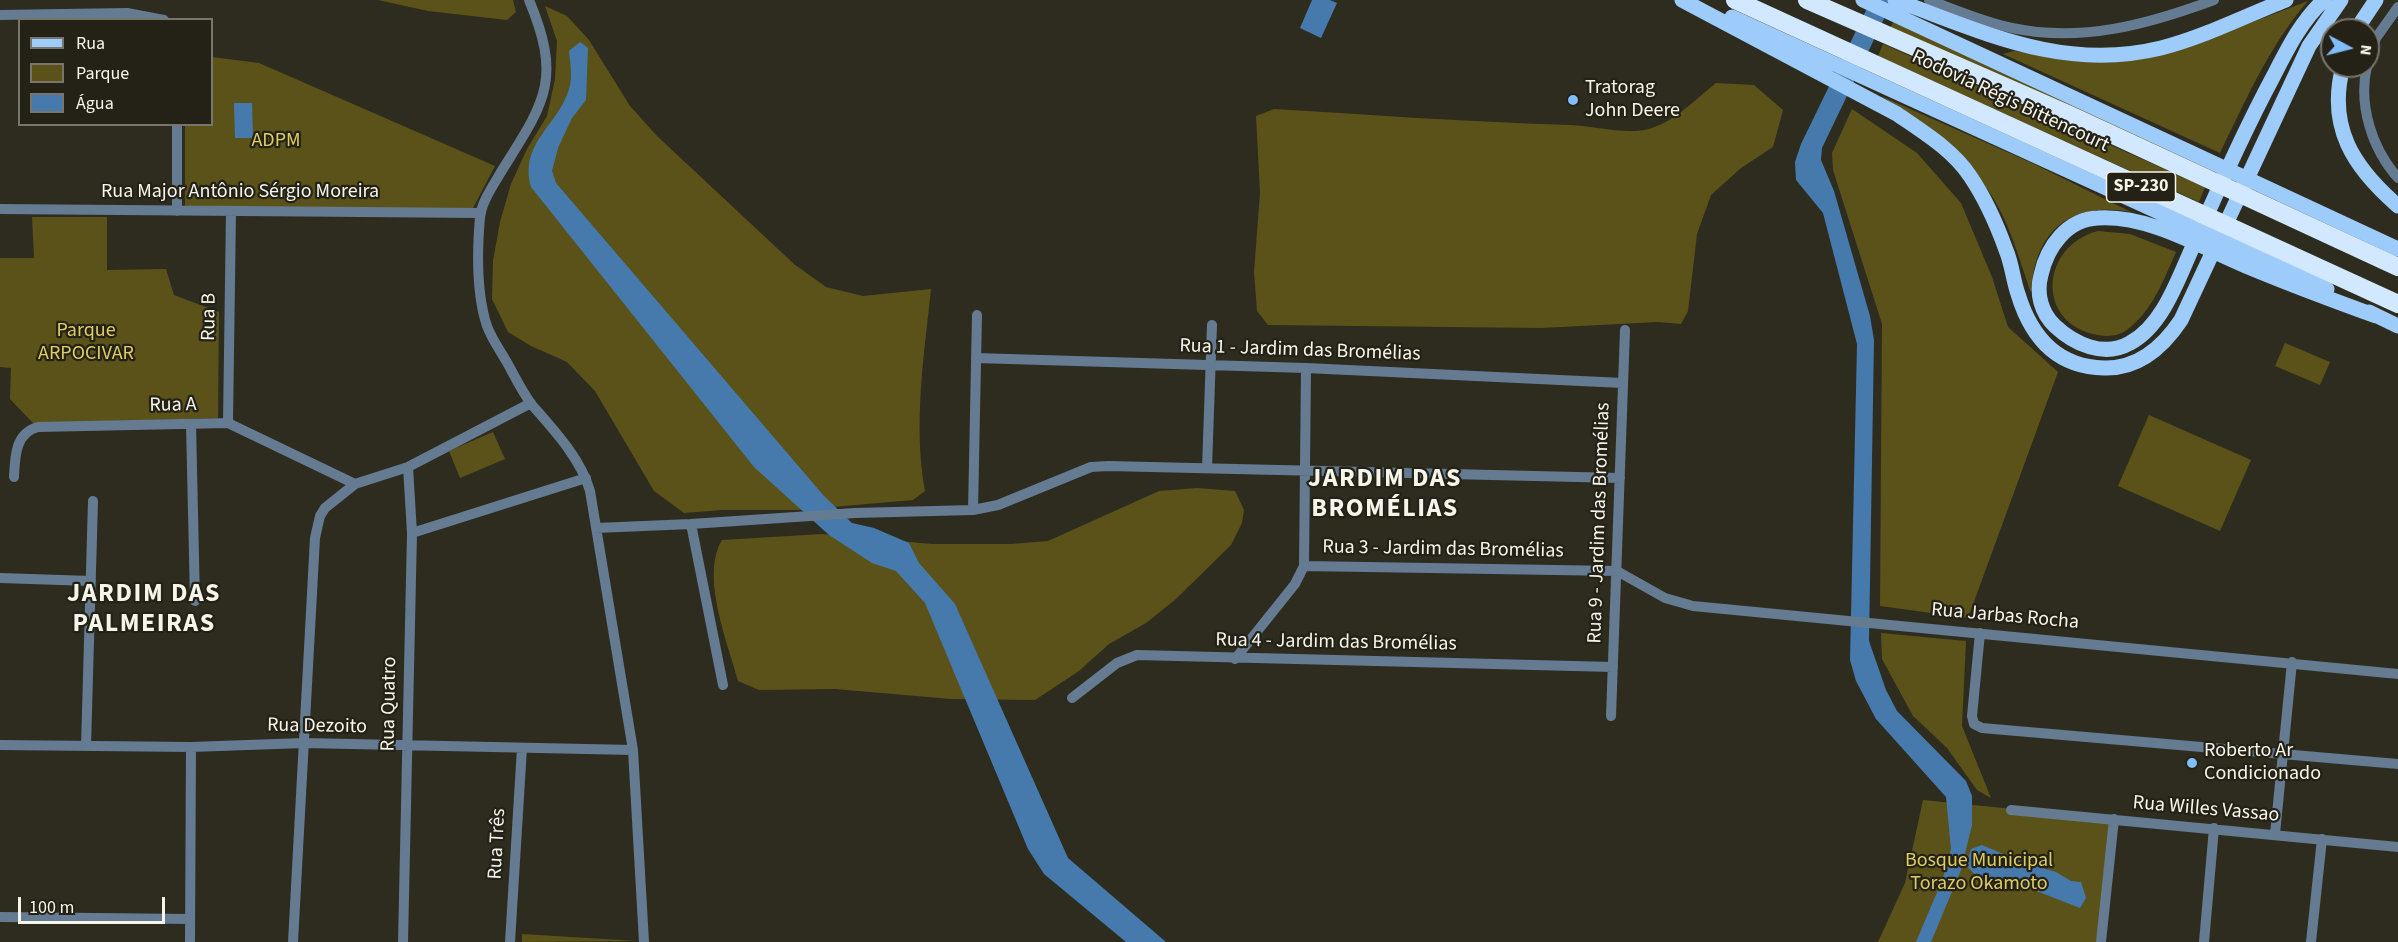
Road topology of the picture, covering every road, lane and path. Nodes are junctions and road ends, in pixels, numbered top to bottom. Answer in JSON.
{"nodes":[{"id":1,"x":529,"y":0,"type":"edge"},
{"id":2,"x":1682,"y":0,"type":"edge"},
{"id":3,"x":1694,"y":0,"type":"edge"},
{"id":4,"x":1735,"y":0,"type":"edge"},
{"id":5,"x":1807,"y":0,"type":"edge"},
{"id":6,"x":1894,"y":0,"type":"edge"},
{"id":7,"x":1929,"y":0,"type":"edge"},
{"id":8,"x":2214,"y":0,"type":"edge"},
{"id":9,"x":2286,"y":0,"type":"edge"},
{"id":10,"x":2324,"y":0,"type":"edge"},
{"id":11,"x":2341,"y":0,"type":"edge"},
{"id":12,"x":2376,"y":0,"type":"edge"},
{"id":13,"x":1865,"y":1,"type":"edge"},
{"id":14,"x":2398,"y":7,"type":"edge"},
{"id":15,"x":1908,"y":13,"type":"junction"},
{"id":16,"x":0,"y":15,"type":"edge"},
{"id":17,"x":154,"y":18,"type":"edge"},
{"id":18,"x":2364,"y":18,"type":"edge"},
{"id":19,"x":2380,"y":32,"type":"edge"},
{"id":20,"x":1841,"y":58,"type":"junction"},
{"id":21,"x":1881,"y":76,"type":"junction"},
{"id":22,"x":2341,"y":78,"type":"edge"},
{"id":23,"x":2366,"y":78,"type":"edge"},
{"id":24,"x":177,"y":126,"type":"edge"},
{"id":25,"x":2398,"y":178,"type":"edge"},
{"id":26,"x":2398,"y":206,"type":"edge"},
{"id":27,"x":0,"y":209,"type":"edge"},
{"id":28,"x":177,"y":211,"type":"junction"},
{"id":29,"x":231,"y":211,"type":"junction"},
{"id":30,"x":481,"y":213,"type":"junction"},
{"id":31,"x":2398,"y":249,"type":"edge"},
{"id":32,"x":2398,"y":267,"type":"edge"},
{"id":33,"x":2398,"y":304,"type":"edge"},
{"id":34,"x":977,"y":315,"type":"dead end"},
{"id":35,"x":2376,"y":316,"type":"junction"},
{"id":36,"x":1212,"y":325,"type":"dead end"},
{"id":37,"x":2398,"y":326,"type":"edge"},
{"id":38,"x":1625,"y":330,"type":"dead end"},
{"id":39,"x":976,"y":358,"type":"junction"},
{"id":40,"x":1211,"y":365,"type":"junction"},
{"id":41,"x":1306,"y":368,"type":"junction"},
{"id":42,"x":1623,"y":383,"type":"junction"},
{"id":43,"x":531,"y":403,"type":"junction"},
{"id":44,"x":228,"y":423,"type":"junction"},
{"id":45,"x":191,"y":424,"type":"junction"},
{"id":46,"x":408,"y":467,"type":"junction"},
{"id":47,"x":1207,"y":468,"type":"junction"},
{"id":48,"x":1305,"y":471,"type":"junction"},
{"id":49,"x":14,"y":477,"type":"dead end"},
{"id":50,"x":586,"y":478,"type":"junction"},
{"id":51,"x":1620,"y":478,"type":"junction"},
{"id":52,"x":355,"y":484,"type":"junction"},
{"id":53,"x":93,"y":501,"type":"dead end"},
{"id":54,"x":973,"y":510,"type":"junction"},
{"id":55,"x":691,"y":524,"type":"junction"},
{"id":56,"x":596,"y":528,"type":"junction"},
{"id":57,"x":412,"y":533,"type":"junction"},
{"id":58,"x":1304,"y":566,"type":"junction"},
{"id":59,"x":1617,"y":571,"type":"junction"},
{"id":60,"x":0,"y":578,"type":"edge"},
{"id":61,"x":91,"y":581,"type":"junction"},
{"id":62,"x":195,"y":601,"type":"dead end"},
{"id":63,"x":1980,"y":633,"type":"junction"},
{"id":64,"x":1235,"y":659,"type":"junction"},
{"id":65,"x":2292,"y":662,"type":"junction"},
{"id":66,"x":1613,"y":667,"type":"junction"},
{"id":67,"x":2398,"y":674,"type":"edge"},
{"id":68,"x":723,"y":685,"type":"dead end"},
{"id":69,"x":1072,"y":698,"type":"dead end"},
{"id":70,"x":1611,"y":716,"type":"dead end"},
{"id":71,"x":304,"y":743,"type":"junction"},
{"id":72,"x":0,"y":745,"type":"edge"},
{"id":73,"x":86,"y":746,"type":"junction"},
{"id":74,"x":192,"y":747,"type":"junction"},
{"id":75,"x":408,"y":747,"type":"junction"},
{"id":76,"x":522,"y":748,"type":"junction"},
{"id":77,"x":633,"y":750,"type":"junction"},
{"id":78,"x":2283,"y":754,"type":"junction"},
{"id":79,"x":2398,"y":764,"type":"edge"},
{"id":80,"x":2011,"y":810,"type":"dead end"},
{"id":81,"x":2114,"y":819,"type":"junction"},
{"id":82,"x":2214,"y":828,"type":"junction"},
{"id":83,"x":2275,"y":834,"type":"junction"},
{"id":84,"x":2322,"y":839,"type":"junction"},
{"id":85,"x":2398,"y":847,"type":"edge"},
{"id":86,"x":0,"y":917,"type":"edge"},
{"id":87,"x":190,"y":919,"type":"junction"},
{"id":88,"x":190,"y":942,"type":"edge"},
{"id":89,"x":293,"y":942,"type":"edge"},
{"id":90,"x":403,"y":942,"type":"edge"},
{"id":91,"x":510,"y":942,"type":"edge"},
{"id":92,"x":644,"y":942,"type":"edge"},
{"id":93,"x":2101,"y":942,"type":"edge"},
{"id":94,"x":2204,"y":942,"type":"edge"},
{"id":95,"x":2311,"y":942,"type":"edge"}],
"edges":[{"from":1,"to":30,"type":"street"},
{"from":2,"to":11,"type":"main road"},
{"from":3,"to":20,"type":"main road"},
{"from":4,"to":20,"type":"highway","name":"Rodovia Régis Bittencourt","number":"SP-230"},
{"from":5,"to":32,"type":"highway","name":"Rodovia Régis Bittencourt","number":"SP-230"},
{"from":6,"to":15,"type":"main road"},
{"from":7,"to":8,"type":"street"},
{"from":9,"to":15,"type":"main road"},
{"from":10,"to":35,"type":"main road"},
{"from":12,"to":18,"type":"main road"},
{"from":13,"to":15,"type":"main road"},
{"from":14,"to":19,"type":"street"},
{"from":15,"to":31,"type":"main road"},
{"from":16,"to":17,"type":"street"},
{"from":20,"to":21,"type":"highway","name":"Rodovia Régis Bittencourt","number":"SP-230"},
{"from":21,"to":33,"type":"highway","name":"Rodovia Régis Bittencourt","number":"SP-230"},
{"from":21,"to":35,"type":"main road"},
{"from":22,"to":26,"type":"main road"},
{"from":23,"to":25,"type":"street"},
{"from":24,"to":28,"type":"street"},
{"from":27,"to":28,"type":"street","name":"Rua Major Antônio Sérgio Moreira"},
{"from":28,"to":29,"type":"street","name":"Rua Major Antônio Sérgio Moreira"},
{"from":29,"to":30,"type":"street","name":"Rua Major Antônio Sérgio Moreira"},
{"from":29,"to":44,"type":"street","name":"Rua B"},
{"from":30,"to":43,"type":"street"},
{"from":34,"to":39,"type":"street"},
{"from":35,"to":37,"type":"main road"},
{"from":36,"to":40,"type":"street"},
{"from":38,"to":42,"type":"street","name":"Rua 9 - Jardim das Bromélias"},
{"from":39,"to":40,"type":"street","name":"Rua 1 - Jardim das Bromélias"},
{"from":39,"to":54,"type":"street"},
{"from":40,"to":41,"type":"street","name":"Rua 1 - Jardim das Bromélias"},
{"from":40,"to":47,"type":"street"},
{"from":41,"to":42,"type":"street","name":"Rua 1 - Jardim das Bromélias"},
{"from":41,"to":48,"type":"street"},
{"from":42,"to":51,"type":"street","name":"Rua 9 - Jardim das Bromélias"},
{"from":43,"to":46,"type":"street"},
{"from":43,"to":50,"type":"street"},
{"from":44,"to":45,"type":"street","name":"Rua A"},
{"from":44,"to":52,"type":"street","name":"Rua A"},
{"from":45,"to":49,"type":"street","name":"Rua A"},
{"from":45,"to":62,"type":"street"},
{"from":46,"to":52,"type":"street"},
{"from":46,"to":57,"type":"street","name":"Rua Quatro"},
{"from":47,"to":48,"type":"street"},
{"from":47,"to":54,"type":"street"},
{"from":48,"to":51,"type":"street"},
{"from":48,"to":58,"type":"street"},
{"from":50,"to":56,"type":"street"},
{"from":50,"to":57,"type":"street"},
{"from":51,"to":59,"type":"street","name":"Rua 9 - Jardim das Bromélias"},
{"from":52,"to":71,"type":"street"},
{"from":53,"to":61,"type":"street"},
{"from":54,"to":55,"type":"street"},
{"from":55,"to":56,"type":"street"},
{"from":55,"to":68,"type":"street"},
{"from":56,"to":77,"type":"street"},
{"from":57,"to":75,"type":"street","name":"Rua Quatro"},
{"from":58,"to":59,"type":"street","name":"Rua 3 - Jardim das Bromélias"},
{"from":58,"to":64,"type":"street"},
{"from":59,"to":63,"type":"street","name":"Rua Jarbas Rocha"},
{"from":59,"to":66,"type":"street","name":"Rua 9 - Jardim das Bromélias"},
{"from":60,"to":61,"type":"street"},
{"from":61,"to":73,"type":"street"},
{"from":63,"to":65,"type":"street","name":"Rua Jarbas Rocha"},
{"from":63,"to":78,"type":"street"},
{"from":64,"to":66,"type":"street","name":"Rua 4 - Jardim das Bromélias"},
{"from":64,"to":69,"type":"street","name":"Rua 4 - Jardim das Bromélias"},
{"from":65,"to":67,"type":"street","name":"Rua Jarbas Rocha"},
{"from":65,"to":78,"type":"street"},
{"from":66,"to":70,"type":"street","name":"Rua 9 - Jardim das Bromélias"},
{"from":71,"to":74,"type":"street","name":"Rua Dezoito"},
{"from":71,"to":75,"type":"street","name":"Rua Dezoito"},
{"from":71,"to":89,"type":"street"},
{"from":72,"to":73,"type":"street","name":"Rua Dezoito"},
{"from":73,"to":74,"type":"street","name":"Rua Dezoito"},
{"from":74,"to":87,"type":"street"},
{"from":75,"to":76,"type":"street","name":"Rua Dezoito"},
{"from":75,"to":90,"type":"street","name":"Rua Quatro"},
{"from":76,"to":77,"type":"street","name":"Rua Dezoito"},
{"from":76,"to":91,"type":"street","name":"Rua Três"},
{"from":77,"to":92,"type":"street"},
{"from":78,"to":79,"type":"street"},
{"from":78,"to":83,"type":"street"},
{"from":80,"to":81,"type":"street","name":"Rua Willes Vassao"},
{"from":81,"to":82,"type":"street","name":"Rua Willes Vassao"},
{"from":81,"to":93,"type":"street"},
{"from":82,"to":83,"type":"street","name":"Rua Willes Vassao"},
{"from":82,"to":94,"type":"street"},
{"from":83,"to":84,"type":"street","name":"Rua Willes Vassao"},
{"from":84,"to":85,"type":"street","name":"Rua Willes Vassao"},
{"from":84,"to":95,"type":"street"},
{"from":86,"to":87,"type":"street"},
{"from":87,"to":88,"type":"street"}]}
